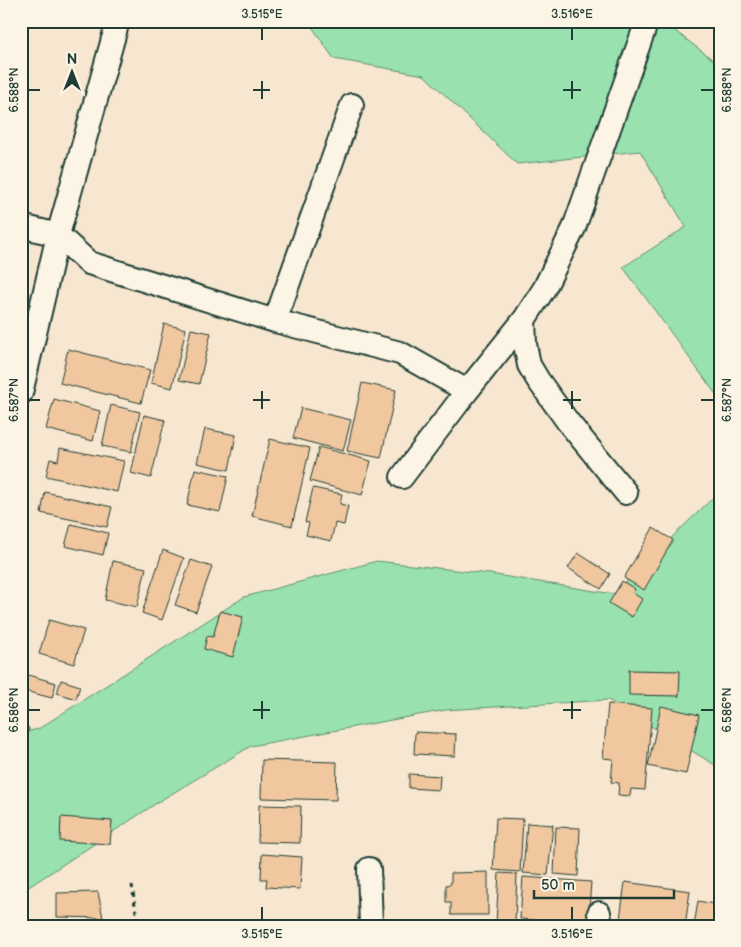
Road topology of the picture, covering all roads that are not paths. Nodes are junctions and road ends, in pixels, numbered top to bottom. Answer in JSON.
{"nodes":[{"id":1,"x":118,"y":21,"type":"edge"},
{"id":2,"x":648,"y":21,"type":"edge"},
{"id":3,"x":352,"y":105,"type":"dead end"},
{"id":4,"x":21,"y":226,"type":"edge"},
{"id":5,"x":58,"y":235,"type":"junction"},
{"id":6,"x":524,"y":320,"type":"junction"},
{"id":7,"x":275,"y":321,"type":"junction"},
{"id":8,"x":467,"y":391,"type":"junction"},
{"id":9,"x":21,"y":393,"type":"edge"},
{"id":10,"x":402,"y":477,"type":"dead end"},
{"id":11,"x":626,"y":493,"type":"dead end"},
{"id":12,"x":369,"y":869,"type":"dead end"},
{"id":13,"x":371,"y":926,"type":"edge"}],
"edges":[{"from":1,"to":5,"type":"street"},
{"from":2,"to":6,"type":"street"},
{"from":3,"to":7,"type":"street"},
{"from":4,"to":5,"type":"street"},
{"from":5,"to":7,"type":"street"},
{"from":5,"to":9,"type":"street"},
{"from":6,"to":8,"type":"street"},
{"from":6,"to":11,"type":"street"},
{"from":7,"to":8,"type":"street"},
{"from":8,"to":10,"type":"street"},
{"from":12,"to":13,"type":"street"}]}
